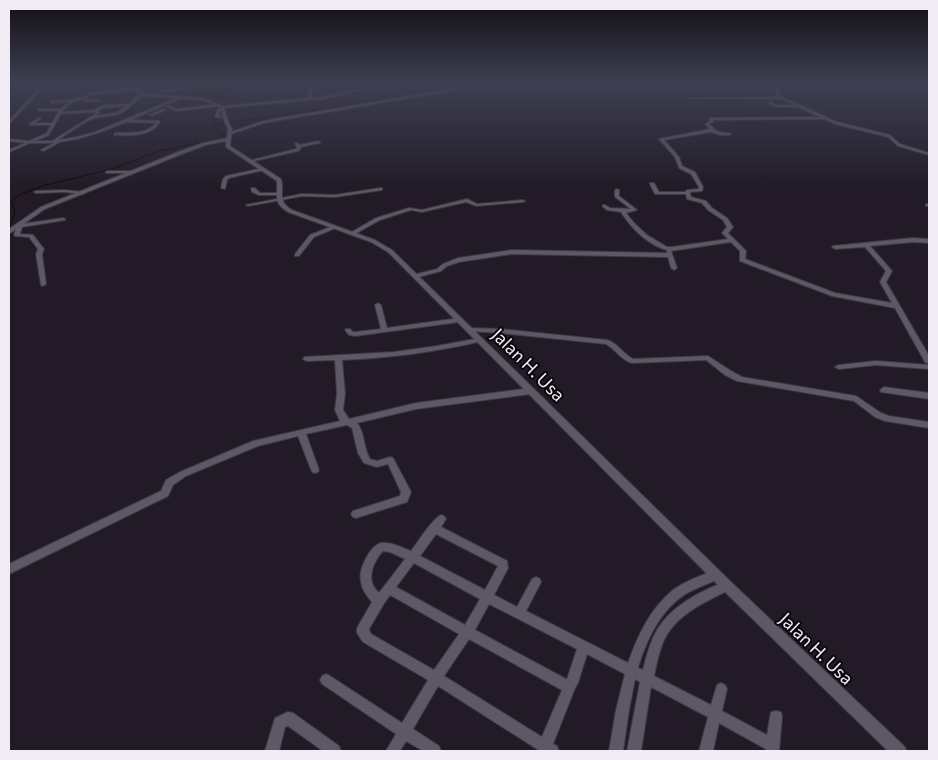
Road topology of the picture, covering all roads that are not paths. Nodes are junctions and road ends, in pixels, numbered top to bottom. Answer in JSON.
{"nodes":[{"id":1,"x":58,"y":117,"type":"edge"},
{"id":2,"x":91,"y":117,"type":"edge"},
{"id":3,"x":133,"y":117,"type":"edge"},
{"id":4,"x":217,"y":117,"type":"edge"},
{"id":5,"x":224,"y":117,"type":"edge"},
{"id":6,"x":290,"y":117,"type":"edge"},
{"id":7,"x":40,"y":118,"type":"dead end"},
{"id":8,"x":827,"y":118,"type":"joint"},
{"id":9,"x":125,"y":121,"type":"junction"},
{"id":10,"x":54,"y":124,"type":"junction"},
{"id":11,"x":227,"y":127,"type":"junction"},
{"id":12,"x":712,"y":131,"type":"junction"},
{"id":13,"x":115,"y":134,"type":"dead end"},
{"id":14,"x":730,"y":134,"type":"dead end"},
{"id":15,"x":9,"y":140,"type":"edge"},
{"id":16,"x":59,"y":141,"type":"junction"},
{"id":17,"x":52,"y":142,"type":"junction"},
{"id":18,"x":319,"y":142,"type":"dead end"},
{"id":19,"x":28,"y":143,"type":"junction"},
{"id":20,"x":43,"y":150,"type":"dead end"},
{"id":21,"x":9,"y":151,"type":"edge"},
{"id":22,"x":929,"y":154,"type":"edge"},
{"id":23,"x":250,"y":161,"type":"junction"},
{"id":24,"x":263,"y":169,"type":"junction"},
{"id":25,"x":108,"y":172,"type":"dead end"},
{"id":26,"x":132,"y":172,"type":"junction"},
{"id":27,"x":652,"y":184,"type":"dead end"},
{"id":28,"x":223,"y":188,"type":"dead end"},
{"id":29,"x":253,"y":188,"type":"dead end"},
{"id":30,"x":380,"y":189,"type":"dead end"},
{"id":31,"x":617,"y":190,"type":"dead end"},
{"id":32,"x":36,"y":192,"type":"dead end"},
{"id":33,"x":83,"y":193,"type":"junction"},
{"id":34,"x":687,"y":194,"type":"junction"},
{"id":35,"x":278,"y":197,"type":"junction"},
{"id":36,"x":523,"y":201,"type":"dead end"},
{"id":37,"x":248,"y":206,"type":"dead end"},
{"id":38,"x":605,"y":206,"type":"dead end"},
{"id":39,"x":626,"y":211,"type":"junction"},
{"id":40,"x":63,"y":219,"type":"dead end"},
{"id":41,"x":18,"y":226,"type":"junction"},
{"id":42,"x":335,"y":227,"type":"junction"},
{"id":43,"x":9,"y":232,"type":"edge"},
{"id":44,"x":353,"y":233,"type":"junction"},
{"id":45,"x":732,"y":240,"type":"junction"},
{"id":46,"x":929,"y":241,"type":"edge"},
{"id":47,"x":866,"y":245,"type":"junction"},
{"id":48,"x":835,"y":247,"type":"dead end"},
{"id":49,"x":669,"y":252,"type":"junction"},
{"id":50,"x":297,"y":255,"type":"dead end"},
{"id":51,"x":674,"y":268,"type":"dead end"},
{"id":52,"x":415,"y":276,"type":"junction"},
{"id":53,"x":43,"y":284,"type":"dead end"},
{"id":54,"x":378,"y":304,"type":"dead end"},
{"id":55,"x":896,"y":306,"type":"junction"},
{"id":56,"x":459,"y":320,"type":"junction"},
{"id":57,"x":348,"y":330,"type":"dead end"},
{"id":58,"x":384,"y":330,"type":"junction"},
{"id":59,"x":470,"y":330,"type":"junction"},
{"id":60,"x":480,"y":340,"type":"junction"},
{"id":61,"x":307,"y":359,"type":"dead end"},
{"id":62,"x":338,"y":359,"type":"junction"},
{"id":63,"x":929,"y":362,"type":"edge"},
{"id":64,"x":839,"y":367,"type":"dead end"},
{"id":65,"x":929,"y":367,"type":"edge"},
{"id":66,"x":884,"y":390,"type":"dead end"},
{"id":67,"x":531,"y":391,"type":"junction"},
{"id":68,"x":929,"y":396,"type":"edge"},
{"id":69,"x":350,"y":422,"type":"junction"},
{"id":70,"x":929,"y":425,"type":"edge"},
{"id":71,"x":301,"y":433,"type":"junction"},
{"id":72,"x":315,"y":470,"type":"dead end"},
{"id":73,"x":356,"y":514,"type":"dead end"},
{"id":74,"x":441,"y":520,"type":"dead end"},
{"id":75,"x":433,"y":528,"type":"junction"},
{"id":76,"x":412,"y":557,"type":"junction"},
{"id":77,"x":9,"y":569,"type":"edge"},
{"id":78,"x":716,"y":574,"type":"junction"},
{"id":79,"x":536,"y":582,"type":"dead end"},
{"id":80,"x":727,"y":586,"type":"junction"},
{"id":81,"x":389,"y":589,"type":"junction"},
{"id":82,"x":487,"y":597,"type":"junction"},
{"id":83,"x":379,"y":601,"type":"junction"},
{"id":84,"x":520,"y":614,"type":"junction"},
{"id":85,"x":468,"y":631,"type":"junction"},
{"id":86,"x":584,"y":647,"type":"junction"},
{"id":87,"x":632,"y":670,"type":"junction"},
{"id":88,"x":436,"y":678,"type":"junction"},
{"id":89,"x":326,"y":680,"type":"dead end"},
{"id":90,"x":648,"y":680,"type":"junction"},
{"id":91,"x":570,"y":685,"type":"junction"},
{"id":92,"x":721,"y":689,"type":"dead end"},
{"id":93,"x":714,"y":713,"type":"junction"},
{"id":94,"x":776,"y":717,"type":"dead end"},
{"id":95,"x":405,"y":731,"type":"junction"},
{"id":96,"x":772,"y":748,"type":"edge"},
{"id":97,"x":548,"y":749,"type":"edge"},
{"id":98,"x":272,"y":751,"type":"edge"},
{"id":99,"x":334,"y":751,"type":"edge"},
{"id":100,"x":393,"y":751,"type":"edge"},
{"id":101,"x":434,"y":751,"type":"edge"},
{"id":102,"x":616,"y":751,"type":"edge"},
{"id":103,"x":634,"y":751,"type":"edge"},
{"id":104,"x":706,"y":751,"type":"edge"},
{"id":105,"x":898,"y":751,"type":"edge"}],
"edges":[{"from":1,"to":10,"type":"street"},
{"from":2,"to":17,"type":"street"},
{"from":3,"to":9,"type":"street"},
{"from":4,"to":11,"type":"street"},
{"from":5,"to":11,"type":"street"},
{"from":6,"to":11,"type":"street"},
{"from":7,"to":10,"type":"street"},
{"from":8,"to":12,"type":"street"},
{"from":8,"to":22,"type":"street"},
{"from":9,"to":13,"type":"street"},
{"from":9,"to":16,"type":"street"},
{"from":10,"to":19,"type":"street"},
{"from":11,"to":23,"type":"street"},
{"from":11,"to":26,"type":"street"},
{"from":12,"to":14,"type":"street"},
{"from":12,"to":34,"type":"street"},
{"from":15,"to":19,"type":"street"},
{"from":16,"to":17,"type":"street"},
{"from":16,"to":20,"type":"street"},
{"from":17,"to":19,"type":"street"},
{"from":18,"to":23,"type":"street"},
{"from":19,"to":21,"type":"street"},
{"from":23,"to":24,"type":"street"},
{"from":24,"to":28,"type":"street"},
{"from":24,"to":35,"type":"street"},
{"from":25,"to":26,"type":"street"},
{"from":26,"to":33,"type":"street"},
{"from":27,"to":34,"type":"street"},
{"from":29,"to":35,"type":"street"},
{"from":30,"to":35,"type":"street"},
{"from":31,"to":39,"type":"street"},
{"from":32,"to":33,"type":"street"},
{"from":33,"to":41,"type":"street"},
{"from":34,"to":45,"type":"street"},
{"from":35,"to":37,"type":"street"},
{"from":35,"to":42,"type":"street","name":"Jalan H. Usa"},
{"from":36,"to":44,"type":"street"},
{"from":38,"to":39,"type":"street"},
{"from":39,"to":49,"type":"street"},
{"from":40,"to":41,"type":"street"},
{"from":41,"to":43,"type":"street"},
{"from":41,"to":53,"type":"street"},
{"from":42,"to":44,"type":"street","name":"Jalan H. Usa"},
{"from":42,"to":50,"type":"street"},
{"from":44,"to":52,"type":"street","name":"Jalan H. Usa"},
{"from":45,"to":49,"type":"street"},
{"from":45,"to":55,"type":"street"},
{"from":46,"to":47,"type":"street"},
{"from":47,"to":48,"type":"street"},
{"from":47,"to":55,"type":"street"},
{"from":49,"to":51,"type":"street"},
{"from":49,"to":52,"type":"street"},
{"from":52,"to":56,"type":"street","name":"Jalan H. Usa"},
{"from":54,"to":58,"type":"street"},
{"from":55,"to":63,"type":"street"},
{"from":56,"to":58,"type":"street"},
{"from":56,"to":59,"type":"street","name":"Jalan H. Usa"},
{"from":57,"to":58,"type":"street"},
{"from":59,"to":60,"type":"street","name":"Jalan H. Usa"},
{"from":59,"to":70,"type":"street"},
{"from":60,"to":62,"type":"street"},
{"from":60,"to":67,"type":"street","name":"Jalan H. Usa"},
{"from":61,"to":62,"type":"street"},
{"from":62,"to":69,"type":"street"},
{"from":64,"to":65,"type":"street"},
{"from":66,"to":68,"type":"street"},
{"from":67,"to":69,"type":"street"},
{"from":67,"to":78,"type":"street","name":"Jalan H. Usa"},
{"from":69,"to":71,"type":"street"},
{"from":69,"to":73,"type":"street"},
{"from":71,"to":72,"type":"street"},
{"from":71,"to":77,"type":"street"},
{"from":74,"to":75,"type":"street"},
{"from":75,"to":76,"type":"street"},
{"from":75,"to":82,"type":"street"},
{"from":76,"to":81,"type":"street"},
{"from":76,"to":82,"type":"street"},
{"from":76,"to":83,"type":"street"},
{"from":78,"to":80,"type":"street","name":"Jalan H. Usa"},
{"from":78,"to":87,"type":"street"},
{"from":79,"to":84,"type":"street"},
{"from":80,"to":90,"type":"street"},
{"from":80,"to":105,"type":"street","name":"Jalan H. Usa"},
{"from":81,"to":83,"type":"street"},
{"from":81,"to":85,"type":"street"},
{"from":82,"to":84,"type":"street"},
{"from":82,"to":85,"type":"street"},
{"from":83,"to":88,"type":"street"},
{"from":84,"to":86,"type":"street"},
{"from":85,"to":88,"type":"street"},
{"from":85,"to":91,"type":"street"},
{"from":86,"to":87,"type":"street"},
{"from":86,"to":91,"type":"street"},
{"from":87,"to":90,"type":"street"},
{"from":87,"to":102,"type":"street"},
{"from":88,"to":95,"type":"street"},
{"from":88,"to":97,"type":"street"},
{"from":89,"to":95,"type":"street"},
{"from":90,"to":93,"type":"street"},
{"from":90,"to":103,"type":"street"},
{"from":91,"to":97,"type":"street"},
{"from":92,"to":93,"type":"street"},
{"from":93,"to":96,"type":"street"},
{"from":93,"to":104,"type":"street"},
{"from":94,"to":96,"type":"street"},
{"from":95,"to":100,"type":"street"},
{"from":95,"to":101,"type":"street"},
{"from":98,"to":99,"type":"street"}]}
